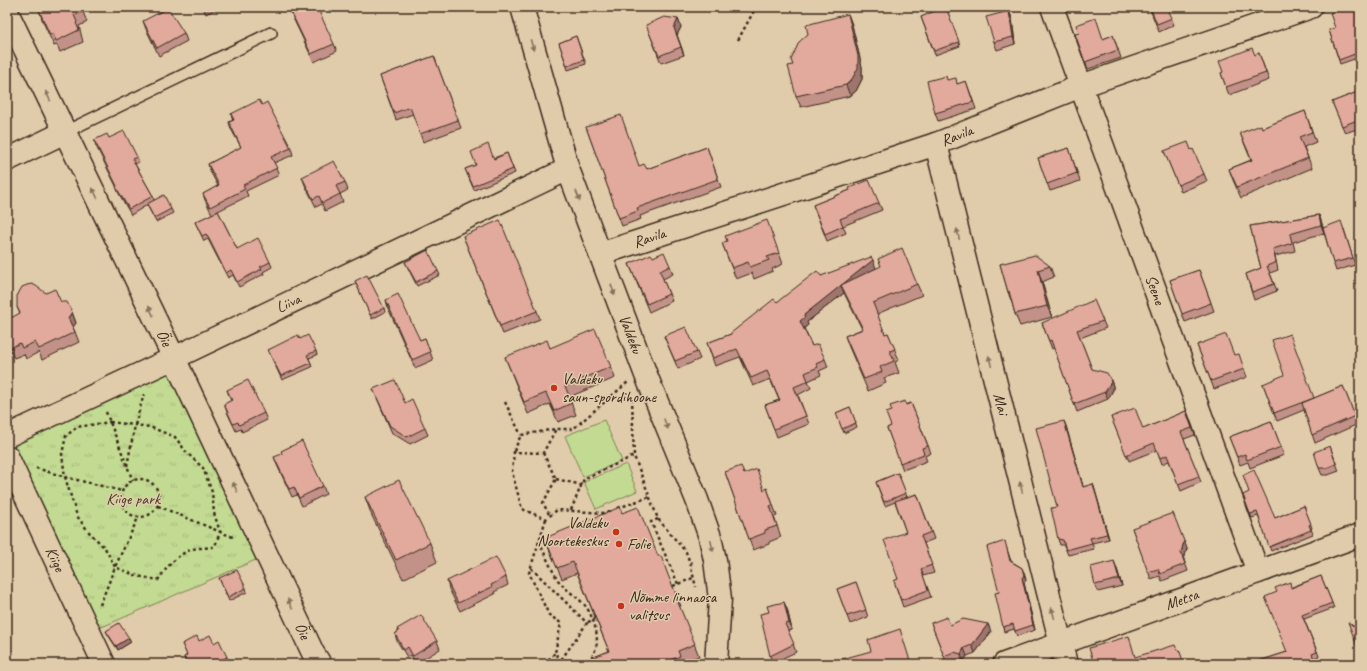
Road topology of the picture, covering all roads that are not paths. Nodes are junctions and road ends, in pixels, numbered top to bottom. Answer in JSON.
{"nodes":[{"id":1,"x":522,"y":7,"type":"edge"},
{"id":2,"x":1052,"y":7,"type":"edge"},
{"id":3,"x":1311,"y":7,"type":"edge"},
{"id":4,"x":7,"y":12,"type":"edge"},
{"id":5,"x":271,"y":33,"type":"dead end"},
{"id":6,"x":1081,"y":86,"type":"junction"},
{"id":7,"x":65,"y":132,"type":"junction"},
{"id":8,"x":936,"y":144,"type":"junction"},
{"id":9,"x":7,"y":160,"type":"edge"},
{"id":10,"x":568,"y":169,"type":"junction"},
{"id":11,"x":600,"y":254,"type":"junction"},
{"id":12,"x":174,"y":358,"type":"junction"},
{"id":13,"x":7,"y":436,"type":"edge"},
{"id":14,"x":8,"y":457,"type":"edge"},
{"id":15,"x":1360,"y":534,"type":"edge"},
{"id":16,"x":1258,"y":572,"type":"junction"},
{"id":17,"x":1064,"y":654,"type":"edge"},
{"id":18,"x":104,"y":664,"type":"edge"},
{"id":19,"x":320,"y":664,"type":"edge"},
{"id":20,"x":716,"y":664,"type":"edge"},
{"id":21,"x":1004,"y":664,"type":"edge"}],
"edges":[{"from":1,"to":10,"type":"street","name":"Valdeku","one_way":true},
{"from":2,"to":6,"type":"street","name":"Seene"},
{"from":3,"to":6,"type":"street","name":"Ravila"},
{"from":7,"to":4,"type":"street","name":"Õie","one_way":true},
{"from":5,"to":7,"type":"lane"},
{"from":6,"to":8,"type":"street","name":"Ravila"},
{"from":6,"to":16,"type":"street","name":"Seene"},
{"from":7,"to":9,"type":"street"},
{"from":12,"to":7,"type":"street","name":"Õie","one_way":true},
{"from":8,"to":11,"type":"street","name":"Ravila"},
{"from":17,"to":8,"type":"street","name":"Mai","one_way":true},
{"from":10,"to":11,"type":"street","name":"Valdeku","one_way":true},
{"from":10,"to":12,"type":"street","name":"Liiva"},
{"from":11,"to":20,"type":"street","name":"Valdeku","one_way":true},
{"from":12,"to":13,"type":"street","name":"Liiva"},
{"from":19,"to":12,"type":"street","name":"Õie","one_way":true},
{"from":14,"to":18,"type":"street","name":"Kiige"},
{"from":15,"to":16,"type":"street","name":"Metsa"},
{"from":16,"to":17,"type":"street","name":"Metsa"},
{"from":17,"to":21,"type":"street","name":"Metsa"}]}
